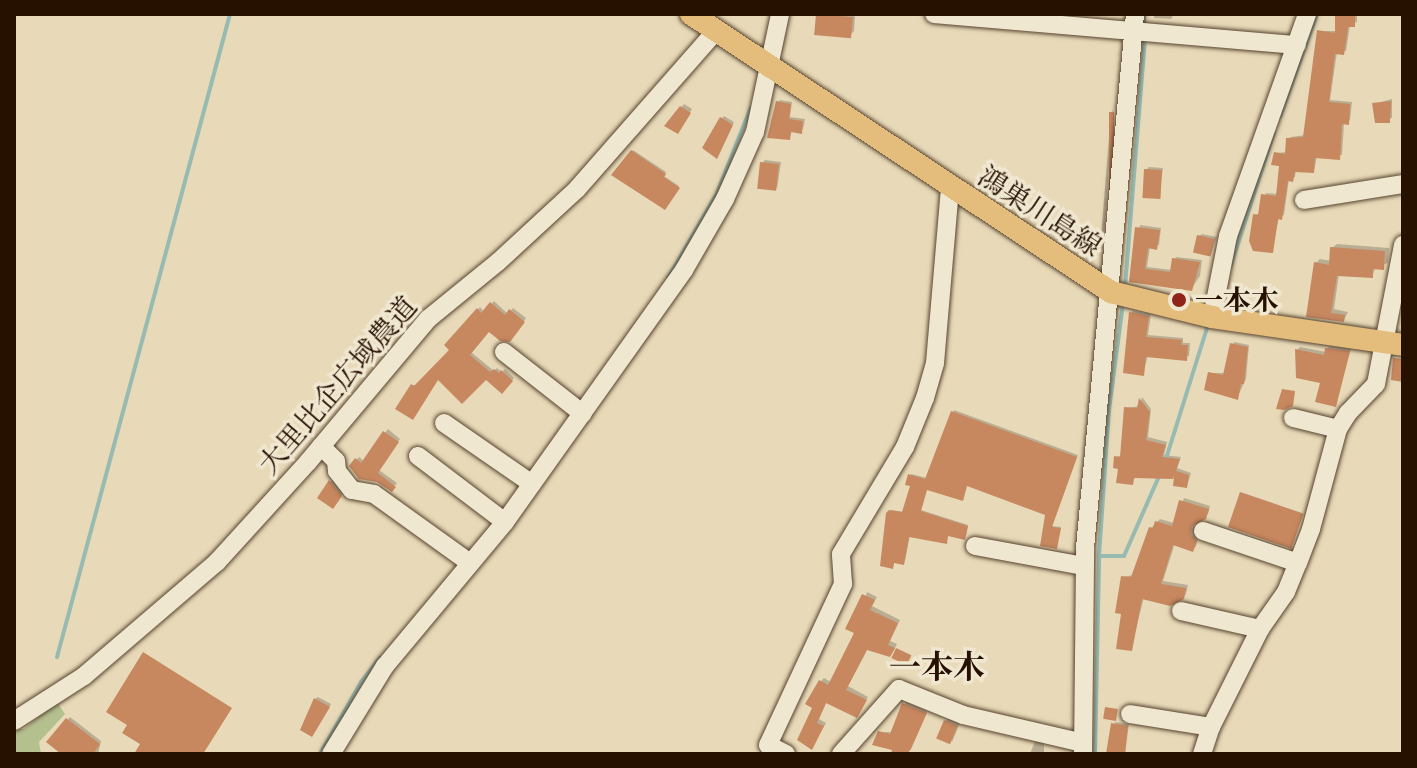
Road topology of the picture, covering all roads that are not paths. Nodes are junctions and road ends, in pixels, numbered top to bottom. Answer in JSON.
{"nodes":[{"id":1,"x":691,"y":14,"type":"edge"},
{"id":2,"x":780,"y":14,"type":"edge"},
{"id":3,"x":934,"y":14,"type":"edge"},
{"id":4,"x":1307,"y":14,"type":"edge"},
{"id":5,"x":1135,"y":22,"type":"edge"},
{"id":6,"x":716,"y":31,"type":"junction"},
{"id":7,"x":1297,"y":45,"type":"junction"},
{"id":8,"x":767,"y":66,"type":"junction"},
{"id":9,"x":1403,"y":184,"type":"edge"},
{"id":10,"x":950,"y":188,"type":"junction"},
{"id":11,"x":1304,"y":200,"type":"dead end"},
{"id":12,"x":1403,"y":245,"type":"edge"},
{"id":13,"x":1111,"y":292,"type":"junction"},
{"id":14,"x":1212,"y":317,"type":"junction"},
{"id":15,"x":1393,"y":343,"type":"edge"},
{"id":16,"x":504,"y":352,"type":"dead end"},
{"id":17,"x":583,"y":414,"type":"junction"},
{"id":18,"x":1293,"y":418,"type":"dead end"},
{"id":19,"x":444,"y":423,"type":"dead end"},
{"id":20,"x":1338,"y":429,"type":"junction"},
{"id":21,"x":321,"y":446,"type":"junction"},
{"id":22,"x":418,"y":456,"type":"dead end"},
{"id":23,"x":532,"y":484,"type":"junction"},
{"id":24,"x":505,"y":522,"type":"junction"},
{"id":25,"x":1203,"y":531,"type":"dead end"},
{"id":26,"x":975,"y":546,"type":"dead end"},
{"id":27,"x":470,"y":563,"type":"junction"},
{"id":28,"x":1298,"y":563,"type":"junction"},
{"id":29,"x":1084,"y":566,"type":"junction"},
{"id":30,"x":1181,"y":611,"type":"dead end"},
{"id":31,"x":1260,"y":629,"type":"junction"},
{"id":32,"x":1130,"y":714,"type":"dead end"},
{"id":33,"x":14,"y":721,"type":"edge"},
{"id":34,"x":1211,"y":727,"type":"junction"},
{"id":35,"x":1083,"y":748,"type":"edge"},
{"id":36,"x":331,"y":754,"type":"edge"},
{"id":37,"x":786,"y":754,"type":"edge"},
{"id":38,"x":841,"y":754,"type":"edge"},
{"id":39,"x":1202,"y":754,"type":"edge"}],
"edges":[{"from":1,"to":6,"type":"main road","name":"鴻巣川島線"},
{"from":2,"to":8,"type":"street"},
{"from":3,"to":5,"type":"street"},
{"from":4,"to":7,"type":"street"},
{"from":5,"to":7,"type":"street"},
{"from":5,"to":13,"type":"street"},
{"from":6,"to":8,"type":"main road","name":"鴻巣川島線"},
{"from":6,"to":21,"type":"street","name":"大里比企広域農道"},
{"from":7,"to":14,"type":"street"},
{"from":8,"to":10,"type":"main road","name":"鴻巣川島線"},
{"from":8,"to":17,"type":"street"},
{"from":9,"to":11,"type":"street"},
{"from":10,"to":13,"type":"main road","name":"鴻巣川島線"},
{"from":10,"to":37,"type":"street"},
{"from":12,"to":15,"type":"street"},
{"from":13,"to":14,"type":"main road","name":"鴻巣川島線"},
{"from":13,"to":29,"type":"street"},
{"from":14,"to":15,"type":"main road","name":"鴻巣川島線"},
{"from":15,"to":20,"type":"street"},
{"from":16,"to":17,"type":"street"},
{"from":17,"to":23,"type":"street"},
{"from":18,"to":20,"type":"street"},
{"from":19,"to":23,"type":"street"},
{"from":20,"to":28,"type":"street"},
{"from":21,"to":27,"type":"street"},
{"from":21,"to":33,"type":"street","name":"大里比企広域農道"},
{"from":22,"to":24,"type":"street"},
{"from":23,"to":24,"type":"street"},
{"from":24,"to":27,"type":"street"},
{"from":25,"to":28,"type":"street"},
{"from":26,"to":29,"type":"street"},
{"from":27,"to":36,"type":"street"},
{"from":28,"to":31,"type":"street"},
{"from":29,"to":35,"type":"street"},
{"from":30,"to":31,"type":"street"},
{"from":31,"to":34,"type":"street"},
{"from":32,"to":34,"type":"street"},
{"from":34,"to":39,"type":"street"},
{"from":35,"to":38,"type":"street"}]}
